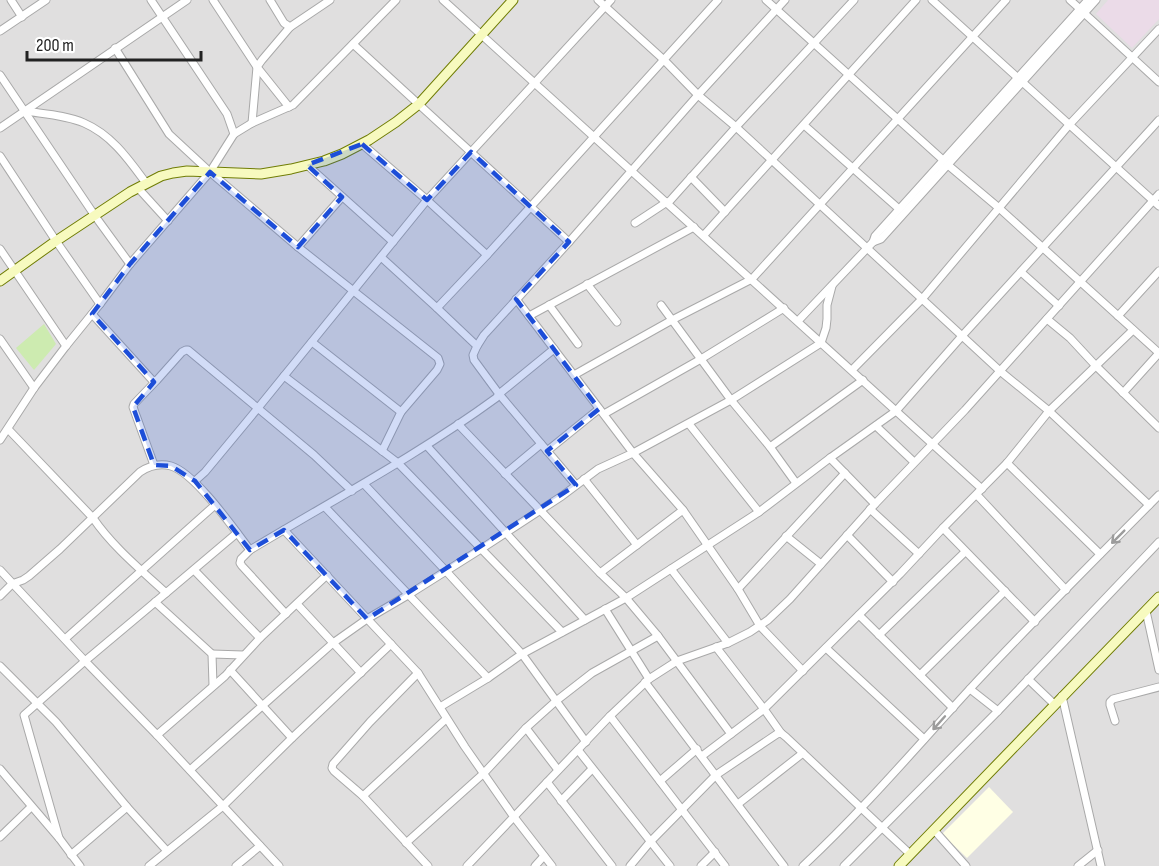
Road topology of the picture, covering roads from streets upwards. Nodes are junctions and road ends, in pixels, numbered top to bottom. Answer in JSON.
{"nodes":[{"id":1,"x":11,"y":0,"type":"edge"},
{"id":2,"x":46,"y":0,"type":"edge"},
{"id":3,"x":151,"y":0,"type":"edge"},
{"id":4,"x":187,"y":0,"type":"edge"},
{"id":5,"x":213,"y":0,"type":"edge"},
{"id":6,"x":270,"y":0,"type":"edge"},
{"id":7,"x":330,"y":0,"type":"edge"},
{"id":8,"x":396,"y":0,"type":"edge"},
{"id":9,"x":443,"y":0,"type":"edge"},
{"id":10,"x":513,"y":0,"type":"edge"},
{"id":11,"x":598,"y":0,"type":"edge"},
{"id":12,"x":610,"y":0,"type":"edge"},
{"id":13,"x":718,"y":0,"type":"edge"},
{"id":14,"x":766,"y":0,"type":"edge"},
{"id":15,"x":785,"y":0,"type":"edge"},
{"id":16,"x":854,"y":0,"type":"edge"},
{"id":17,"x":916,"y":0,"type":"edge"},
{"id":18,"x":932,"y":0,"type":"edge"},
{"id":19,"x":1006,"y":0,"type":"edge"},
{"id":20,"x":1070,"y":0,"type":"edge"},
{"id":21,"x":1088,"y":0,"type":"edge"},
{"id":22,"x":1096,"y":0,"type":"edge"},
{"id":23,"x":605,"y":7,"type":"junction"},
{"id":24,"x":777,"y":10,"type":"junction"},
{"id":25,"x":1082,"y":11,"type":"junction"},
{"id":26,"x":22,"y":17,"type":"junction"},
{"id":27,"x":162,"y":17,"type":"junction"},
{"id":28,"x":290,"y":27,"type":"junction"},
{"id":29,"x":1159,"y":29,"type":"edge"},
{"id":30,"x":0,"y":32,"type":"edge"},
{"id":31,"x":482,"y":34,"type":"junction"},
{"id":32,"x":972,"y":37,"type":"junction"},
{"id":33,"x":814,"y":43,"type":"junction"},
{"id":34,"x":353,"y":44,"type":"junction"},
{"id":35,"x":116,"y":48,"type":"junction"},
{"id":36,"x":1132,"y":57,"type":"junction"},
{"id":37,"x":664,"y":60,"type":"junction"},
{"id":38,"x":257,"y":67,"type":"junction"},
{"id":39,"x":849,"y":74,"type":"junction"},
{"id":40,"x":0,"y":75,"type":"edge"},
{"id":41,"x":1020,"y":80,"type":"junction"},
{"id":42,"x":1159,"y":82,"type":"edge"},
{"id":43,"x":536,"y":83,"type":"junction"},
{"id":44,"x":698,"y":95,"type":"junction"},
{"id":45,"x":419,"y":104,"type":"junction"},
{"id":46,"x":289,"y":107,"type":"junction"},
{"id":47,"x":25,"y":111,"type":"junction"},
{"id":48,"x":898,"y":118,"type":"junction"},
{"id":49,"x":1159,"y":120,"type":"edge"},
{"id":50,"x":252,"y":123,"type":"junction"},
{"id":51,"x":804,"y":124,"type":"junction"},
{"id":52,"x":1069,"y":125,"type":"junction"},
{"id":53,"x":736,"y":127,"type":"junction"},
{"id":54,"x":0,"y":128,"type":"edge"},
{"id":55,"x":234,"y":134,"type":"junction"},
{"id":56,"x":595,"y":136,"type":"junction"},
{"id":57,"x":362,"y":144,"type":"junction"},
{"id":58,"x":471,"y":152,"type":"junction"},
{"id":59,"x":0,"y":156,"type":"edge"},
{"id":60,"x":772,"y":160,"type":"junction"},
{"id":61,"x":945,"y":163,"type":"junction"},
{"id":62,"x":307,"y":165,"type":"junction"},
{"id":63,"x":1117,"y":168,"type":"junction"},
{"id":64,"x":853,"y":169,"type":"junction"},
{"id":65,"x":632,"y":171,"type":"junction"},
{"id":66,"x":210,"y":172,"type":"junction"},
{"id":67,"x":691,"y":177,"type":"junction"},
{"id":68,"x":142,"y":186,"type":"junction"},
{"id":69,"x":1159,"y":194,"type":"edge"},
{"id":70,"x":342,"y":197,"type":"junction"},
{"id":71,"x":427,"y":200,"type":"junction"},
{"id":72,"x":667,"y":202,"type":"junction"},
{"id":73,"x":1156,"y":203,"type":"edge"},
{"id":74,"x":820,"y":205,"type":"junction"},
{"id":75,"x":531,"y":207,"type":"junction"},
{"id":76,"x":999,"y":208,"type":"junction"},
{"id":77,"x":899,"y":209,"type":"junction"},
{"id":78,"x":725,"y":212,"type":"junction"},
{"id":79,"x":95,"y":216,"type":"junction"},
{"id":80,"x":168,"y":221,"type":"junction"},
{"id":81,"x":635,"y":223,"type":"dead end"},
{"id":82,"x":694,"y":227,"type":"junction"},
{"id":83,"x":704,"y":236,"type":"junction"},
{"id":84,"x":56,"y":242,"type":"junction"},
{"id":85,"x":393,"y":242,"type":"junction"},
{"id":86,"x":569,"y":242,"type":"junction"},
{"id":87,"x":873,"y":242,"type":"junction"},
{"id":88,"x":298,"y":247,"type":"junction"},
{"id":89,"x":867,"y":248,"type":"junction"},
{"id":90,"x":1042,"y":248,"type":"junction"},
{"id":91,"x":0,"y":249,"type":"edge"},
{"id":92,"x":487,"y":255,"type":"junction"},
{"id":93,"x":381,"y":257,"type":"junction"},
{"id":94,"x":130,"y":264,"type":"junction"},
{"id":95,"x":15,"y":270,"type":"junction"},
{"id":96,"x":1159,"y":271,"type":"edge"},
{"id":97,"x":1021,"y":272,"type":"junction"},
{"id":98,"x":752,"y":279,"type":"junction"},
{"id":99,"x":0,"y":281,"type":"edge"},
{"id":100,"x":1080,"y":282,"type":"junction"},
{"id":101,"x":586,"y":284,"type":"junction"},
{"id":102,"x":832,"y":286,"type":"junction"},
{"id":103,"x":353,"y":291,"type":"junction"},
{"id":104,"x":922,"y":298,"type":"junction"},
{"id":105,"x":516,"y":299,"type":"junction"},
{"id":106,"x":100,"y":304,"type":"junction"},
{"id":107,"x":549,"y":305,"type":"junction"},
{"id":108,"x":661,"y":305,"type":"dead end"},
{"id":109,"x":1059,"y":306,"type":"junction"},
{"id":110,"x":437,"y":308,"type":"junction"},
{"id":111,"x":784,"y":308,"type":"junction"},
{"id":112,"x":92,"y":314,"type":"junction"},
{"id":113,"x":529,"y":316,"type":"junction"},
{"id":114,"x":1118,"y":316,"type":"junction"},
{"id":115,"x":1047,"y":319,"type":"junction"},
{"id":116,"x":672,"y":320,"type":"junction"},
{"id":117,"x":798,"y":321,"type":"junction"},
{"id":118,"x":617,"y":322,"type":"dead end"},
{"id":119,"x":1133,"y":330,"type":"junction"},
{"id":120,"x":962,"y":336,"type":"junction"},
{"id":121,"x":0,"y":339,"type":"edge"},
{"id":122,"x":312,"y":342,"type":"junction"},
{"id":123,"x":821,"y":343,"type":"junction"},
{"id":124,"x":578,"y":344,"type":"dead end"},
{"id":125,"x":66,"y":346,"type":"junction"},
{"id":126,"x":477,"y":346,"type":"junction"},
{"id":127,"x":554,"y":349,"type":"junction"},
{"id":128,"x":1159,"y":353,"type":"edge"},
{"id":129,"x":701,"y":359,"type":"junction"},
{"id":130,"x":1096,"y":366,"type":"junction"},
{"id":131,"x":852,"y":370,"type":"junction"},
{"id":132,"x":1000,"y":371,"type":"junction"},
{"id":133,"x":573,"y":375,"type":"junction"},
{"id":134,"x":284,"y":376,"type":"junction"},
{"id":135,"x":863,"y":380,"type":"junction"},
{"id":136,"x":156,"y":381,"type":"junction"},
{"id":137,"x":34,"y":388,"type":"junction"},
{"id":138,"x":1123,"y":393,"type":"junction"},
{"id":139,"x":499,"y":394,"type":"junction"},
{"id":140,"x":731,"y":400,"type":"junction"},
{"id":141,"x":258,"y":408,"type":"junction"},
{"id":142,"x":896,"y":411,"type":"junction"},
{"id":143,"x":1049,"y":411,"type":"junction"},
{"id":144,"x":401,"y":412,"type":"junction"},
{"id":145,"x":602,"y":412,"type":"junction"},
{"id":146,"x":458,"y":424,"type":"junction"},
{"id":147,"x":689,"y":424,"type":"junction"},
{"id":148,"x":876,"y":426,"type":"junction"},
{"id":149,"x":1159,"y":428,"type":"edge"},
{"id":150,"x":8,"y":429,"type":"junction"},
{"id":151,"x":1,"y":438,"type":"edge"},
{"id":152,"x":541,"y":444,"type":"junction"},
{"id":153,"x":933,"y":444,"type":"junction"},
{"id":154,"x":427,"y":446,"type":"junction"},
{"id":155,"x":770,"y":447,"type":"junction"},
{"id":156,"x":382,"y":451,"type":"junction"},
{"id":157,"x":547,"y":451,"type":"junction"},
{"id":158,"x":633,"y":453,"type":"junction"},
{"id":159,"x":831,"y":458,"type":"junction"},
{"id":160,"x":914,"y":462,"type":"junction"},
{"id":161,"x":1007,"y":463,"type":"junction"},
{"id":162,"x":398,"y":464,"type":"junction"},
{"id":163,"x":154,"y":465,"type":"junction"},
{"id":164,"x":845,"y":473,"type":"junction"},
{"id":165,"x":505,"y":474,"type":"junction"},
{"id":166,"x":584,"y":479,"type":"junction"},
{"id":167,"x":195,"y":481,"type":"junction"},
{"id":168,"x":796,"y":483,"type":"junction"},
{"id":169,"x":364,"y":484,"type":"junction"},
{"id":170,"x":576,"y":485,"type":"junction"},
{"id":171,"x":982,"y":489,"type":"junction"},
{"id":172,"x":352,"y":491,"type":"junction"},
{"id":173,"x":977,"y":495,"type":"junction"},
{"id":174,"x":1159,"y":495,"type":"edge"},
{"id":175,"x":214,"y":505,"type":"junction"},
{"id":176,"x":1149,"y":505,"type":"junction"},
{"id":177,"x":873,"y":506,"type":"junction"},
{"id":178,"x":325,"y":507,"type":"junction"},
{"id":179,"x":540,"y":510,"type":"junction"},
{"id":180,"x":683,"y":510,"type":"junction"},
{"id":181,"x":759,"y":512,"type":"junction"},
{"id":182,"x":93,"y":518,"type":"junction"},
{"id":183,"x":943,"y":528,"type":"junction"},
{"id":184,"x":284,"y":530,"type":"junction"},
{"id":185,"x":237,"y":533,"type":"junction"},
{"id":186,"x":506,"y":533,"type":"junction"},
{"id":187,"x":847,"y":535,"type":"junction"},
{"id":188,"x":786,"y":536,"type":"junction"},
{"id":189,"x":1159,"y":542,"type":"edge"},
{"id":190,"x":637,"y":545,"type":"junction"},
{"id":191,"x":709,"y":545,"type":"junction"},
{"id":192,"x":481,"y":549,"type":"junction"},
{"id":193,"x":250,"y":550,"type":"junction"},
{"id":194,"x":965,"y":552,"type":"junction"},
{"id":195,"x":919,"y":554,"type":"junction"},
{"id":196,"x":1100,"y":554,"type":"junction"},
{"id":197,"x":821,"y":564,"type":"junction"},
{"id":198,"x":671,"y":569,"type":"junction"},
{"id":199,"x":0,"y":570,"type":"edge"},
{"id":200,"x":194,"y":570,"type":"junction"},
{"id":201,"x":142,"y":571,"type":"junction"},
{"id":202,"x":446,"y":571,"type":"junction"},
{"id":203,"x":600,"y":573,"type":"junction"},
{"id":204,"x":327,"y":575,"type":"junction"},
{"id":205,"x":893,"y":582,"type":"junction"},
{"id":206,"x":12,"y":584,"type":"junction"},
{"id":207,"x":738,"y":589,"type":"junction"},
{"id":208,"x":1066,"y":590,"type":"junction"},
{"id":209,"x":1005,"y":591,"type":"junction"},
{"id":210,"x":166,"y":593,"type":"junction"},
{"id":211,"x":408,"y":595,"type":"junction"},
{"id":212,"x":0,"y":596,"type":"edge"},
{"id":213,"x":1159,"y":597,"type":"edge"},
{"id":214,"x":626,"y":598,"type":"junction"},
{"id":215,"x":155,"y":602,"type":"junction"},
{"id":216,"x":297,"y":604,"type":"junction"},
{"id":217,"x":605,"y":609,"type":"junction"},
{"id":218,"x":1146,"y":611,"type":"junction"},
{"id":219,"x":286,"y":614,"type":"junction"},
{"id":220,"x":859,"y":615,"type":"junction"},
{"id":221,"x":367,"y":619,"type":"junction"},
{"id":222,"x":585,"y":620,"type":"junction"},
{"id":223,"x":1035,"y":622,"type":"junction"},
{"id":224,"x":760,"y":626,"type":"junction"},
{"id":225,"x":562,"y":632,"type":"junction"},
{"id":226,"x":879,"y":635,"type":"junction"},
{"id":227,"x":658,"y":636,"type":"junction"},
{"id":228,"x":260,"y":638,"type":"junction"},
{"id":229,"x":65,"y":639,"type":"junction"},
{"id":230,"x":728,"y":643,"type":"junction"},
{"id":231,"x":333,"y":644,"type":"junction"},
{"id":232,"x":391,"y":644,"type":"junction"},
{"id":233,"x":716,"y":647,"type":"junction"},
{"id":234,"x":826,"y":648,"type":"junction"},
{"id":235,"x":632,"y":652,"type":"junction"},
{"id":236,"x":212,"y":654,"type":"junction"},
{"id":237,"x":522,"y":654,"type":"junction"},
{"id":238,"x":243,"y":655,"type":"junction"},
{"id":239,"x":86,"y":661,"type":"junction"},
{"id":240,"x":677,"y":661,"type":"junction"},
{"id":241,"x":0,"y":666,"type":"edge"},
{"id":242,"x":230,"y":670,"type":"junction"},
{"id":243,"x":1159,"y":670,"type":"edge"},
{"id":244,"x":803,"y":671,"type":"junction"},
{"id":245,"x":361,"y":673,"type":"junction"},
{"id":246,"x":418,"y":673,"type":"junction"},
{"id":247,"x":920,"y":675,"type":"junction"},
{"id":248,"x":488,"y":678,"type":"junction"},
{"id":249,"x":1028,"y":679,"type":"junction"},
{"id":250,"x":647,"y":680,"type":"junction"},
{"id":251,"x":213,"y":685,"type":"junction"},
{"id":252,"x":1159,"y":687,"type":"edge"},
{"id":253,"x":970,"y":689,"type":"junction"},
{"id":254,"x":1062,"y":696,"type":"junction"},
{"id":255,"x":556,"y":701,"type":"junction"},
{"id":256,"x":36,"y":703,"type":"junction"},
{"id":257,"x":1054,"y":704,"type":"junction"},
{"id":258,"x":263,"y":705,"type":"junction"},
{"id":259,"x":440,"y":706,"type":"junction"},
{"id":260,"x":953,"y":708,"type":"junction"},
{"id":261,"x":764,"y":709,"type":"junction"},
{"id":262,"x":998,"y":711,"type":"junction"},
{"id":263,"x":610,"y":716,"type":"junction"},
{"id":264,"x":446,"y":719,"type":"junction"},
{"id":265,"x":1115,"y":721,"type":"dead end"},
{"id":266,"x":526,"y":728,"type":"junction"},
{"id":267,"x":730,"y":734,"type":"junction"},
{"id":268,"x":781,"y":734,"type":"junction"},
{"id":269,"x":157,"y":735,"type":"junction"},
{"id":270,"x":292,"y":738,"type":"junction"},
{"id":271,"x":924,"y":740,"type":"junction"},
{"id":272,"x":586,"y":742,"type":"junction"},
{"id":273,"x":697,"y":749,"type":"junction"},
{"id":274,"x":578,"y":750,"type":"junction"},
{"id":275,"x":803,"y":753,"type":"junction"},
{"id":276,"x":702,"y":756,"type":"junction"},
{"id":277,"x":0,"y":769,"type":"edge"},
{"id":278,"x":592,"y":769,"type":"junction"},
{"id":279,"x":190,"y":770,"type":"junction"},
{"id":280,"x":558,"y":770,"type":"junction"},
{"id":281,"x":484,"y":773,"type":"junction"},
{"id":282,"x":716,"y":775,"type":"junction"},
{"id":283,"x":660,"y":781,"type":"junction"},
{"id":284,"x":547,"y":782,"type":"junction"},
{"id":285,"x":363,"y":796,"type":"junction"},
{"id":286,"x":561,"y":801,"type":"junction"},
{"id":287,"x":738,"y":804,"type":"junction"},
{"id":288,"x":223,"y":806,"type":"junction"},
{"id":289,"x":31,"y":807,"type":"junction"},
{"id":290,"x":127,"y":807,"type":"junction"},
{"id":291,"x":681,"y":809,"type":"junction"},
{"id":292,"x":861,"y":809,"type":"junction"},
{"id":293,"x":514,"y":817,"type":"junction"},
{"id":294,"x":881,"y":828,"type":"junction"},
{"id":295,"x":934,"y":830,"type":"junction"},
{"id":296,"x":0,"y":837,"type":"edge"},
{"id":297,"x":59,"y":838,"type":"junction"},
{"id":298,"x":650,"y":842,"type":"junction"},
{"id":299,"x":406,"y":843,"type":"junction"},
{"id":300,"x":260,"y":846,"type":"junction"},
{"id":301,"x":1098,"y":850,"type":"junction"},
{"id":302,"x":167,"y":851,"type":"junction"},
{"id":303,"x":715,"y":852,"type":"junction"},
{"id":304,"x":910,"y":854,"type":"junction"},
{"id":305,"x":71,"y":855,"type":"junction"},
{"id":306,"x":544,"y":856,"type":"junction"},
{"id":307,"x":80,"y":866,"type":"edge"},
{"id":308,"x":149,"y":866,"type":"edge"},
{"id":309,"x":236,"y":866,"type":"edge"},
{"id":310,"x":279,"y":866,"type":"edge"},
{"id":311,"x":428,"y":866,"type":"edge"},
{"id":312,"x":466,"y":866,"type":"edge"},
{"id":313,"x":535,"y":866,"type":"edge"},
{"id":314,"x":552,"y":866,"type":"edge"},
{"id":315,"x":612,"y":866,"type":"edge"},
{"id":316,"x":630,"y":866,"type":"edge"},
{"id":317,"x":670,"y":866,"type":"edge"},
{"id":318,"x":701,"y":866,"type":"edge"},
{"id":319,"x":725,"y":866,"type":"edge"},
{"id":320,"x":784,"y":866,"type":"edge"},
{"id":321,"x":803,"y":866,"type":"edge"},
{"id":322,"x":844,"y":866,"type":"edge"},
{"id":323,"x":899,"y":866,"type":"edge"},
{"id":324,"x":965,"y":866,"type":"edge"},
{"id":325,"x":1078,"y":866,"type":"edge"},
{"id":326,"x":1101,"y":866,"type":"edge"}],
"edges":[{"from":1,"to":26,"type":"street"},
{"from":2,"to":26,"type":"street"},
{"from":3,"to":27,"type":"street"},
{"from":4,"to":27,"type":"street"},
{"from":5,"to":38,"type":"street"},
{"from":6,"to":28,"type":"street"},
{"from":7,"to":28,"type":"street"},
{"from":8,"to":34,"type":"street"},
{"from":9,"to":31,"type":"street"},
{"from":10,"to":31,"type":"street"},
{"from":11,"to":23,"type":"street"},
{"from":12,"to":23,"type":"street"},
{"from":13,"to":37,"type":"street"},
{"from":14,"to":24,"type":"street"},
{"from":15,"to":24,"type":"street"},
{"from":16,"to":33,"type":"street"},
{"from":17,"to":39,"type":"street"},
{"from":18,"to":32,"type":"street"},
{"from":19,"to":32,"type":"street"},
{"from":20,"to":25,"type":"street"},
{"from":21,"to":25,"type":"street"},
{"from":22,"to":25,"type":"street"},
{"from":23,"to":37,"type":"street"},
{"from":23,"to":43,"type":"street"},
{"from":24,"to":33,"type":"street"},
{"from":24,"to":44,"type":"street"},
{"from":25,"to":36,"type":"street"},
{"from":25,"to":41,"type":"street"},
{"from":26,"to":30,"type":"street"},
{"from":27,"to":35,"type":"street"},
{"from":27,"to":55,"type":"street"},
{"from":28,"to":38,"type":"street"},
{"from":29,"to":36,"type":"street"},
{"from":31,"to":43,"type":"street"},
{"from":31,"to":45,"type":"street"},
{"from":32,"to":41,"type":"street"},
{"from":32,"to":48,"type":"street"},
{"from":33,"to":39,"type":"street"},
{"from":33,"to":53,"type":"street"},
{"from":34,"to":45,"type":"street"},
{"from":34,"to":46,"type":"street"},
{"from":35,"to":47,"type":"street"},
{"from":35,"to":66,"type":"street"},
{"from":36,"to":42,"type":"street"},
{"from":36,"to":52,"type":"street"},
{"from":37,"to":44,"type":"street"},
{"from":37,"to":56,"type":"street"},
{"from":38,"to":46,"type":"street"},
{"from":38,"to":50,"type":"street"},
{"from":39,"to":48,"type":"street"},
{"from":39,"to":51,"type":"street"},
{"from":40,"to":47,"type":"street"},
{"from":41,"to":52,"type":"street"},
{"from":41,"to":61,"type":"street"},
{"from":43,"to":56,"type":"street"},
{"from":43,"to":58,"type":"street"},
{"from":44,"to":53,"type":"street"},
{"from":44,"to":65,"type":"street"},
{"from":45,"to":57,"type":"street"},
{"from":45,"to":58,"type":"street"},
{"from":46,"to":50,"type":"street"},
{"from":47,"to":54,"type":"street"},
{"from":47,"to":68,"type":"street"},
{"from":47,"to":79,"type":"street"},
{"from":48,"to":61,"type":"street"},
{"from":48,"to":64,"type":"street"},
{"from":49,"to":63,"type":"street"},
{"from":50,"to":55,"type":"street"},
{"from":51,"to":60,"type":"street"},
{"from":51,"to":64,"type":"street"},
{"from":52,"to":63,"type":"street"},
{"from":52,"to":76,"type":"street"},
{"from":53,"to":60,"type":"street"},
{"from":53,"to":67,"type":"street"},
{"from":55,"to":66,"type":"street"},
{"from":56,"to":65,"type":"street"},
{"from":56,"to":75,"type":"street"},
{"from":57,"to":62,"type":"street"},
{"from":57,"to":71,"type":"street"},
{"from":58,"to":71,"type":"street"},
{"from":58,"to":75,"type":"street"},
{"from":59,"to":84,"type":"street"},
{"from":60,"to":74,"type":"street"},
{"from":60,"to":78,"type":"street"},
{"from":61,"to":76,"type":"street"},
{"from":61,"to":77,"type":"street"},
{"from":61,"to":87,"type":"street"},
{"from":62,"to":66,"type":"street"},
{"from":62,"to":70,"type":"street"},
{"from":63,"to":73,"type":"street"},
{"from":63,"to":90,"type":"street"},
{"from":64,"to":74,"type":"street"},
{"from":64,"to":77,"type":"street"},
{"from":65,"to":72,"type":"street"},
{"from":65,"to":86,"type":"street"},
{"from":66,"to":68,"type":"street"},
{"from":66,"to":80,"type":"street"},
{"from":66,"to":88,"type":"street"},
{"from":67,"to":72,"type":"street"},
{"from":67,"to":78,"type":"street"},
{"from":68,"to":79,"type":"street"},
{"from":68,"to":80,"type":"street"},
{"from":69,"to":73,"type":"street"},
{"from":70,"to":85,"type":"street"},
{"from":70,"to":88,"type":"street"},
{"from":71,"to":85,"type":"street"},
{"from":71,"to":92,"type":"street"},
{"from":72,"to":81,"type":"street"},
{"from":72,"to":82,"type":"street"},
{"from":73,"to":100,"type":"street"},
{"from":74,"to":89,"type":"street"},
{"from":74,"to":98,"type":"street"},
{"from":75,"to":86,"type":"street"},
{"from":75,"to":92,"type":"street"},
{"from":76,"to":90,"type":"street"},
{"from":76,"to":104,"type":"street"},
{"from":77,"to":87,"type":"street"},
{"from":78,"to":83,"type":"street"},
{"from":79,"to":84,"type":"street"},
{"from":79,"to":94,"type":"street"},
{"from":80,"to":94,"type":"street"},
{"from":82,"to":83,"type":"street"},
{"from":82,"to":101,"type":"street"},
{"from":83,"to":98,"type":"street"},
{"from":84,"to":95,"type":"street"},
{"from":84,"to":106,"type":"street"},
{"from":85,"to":93,"type":"street"},
{"from":86,"to":105,"type":"street"},
{"from":87,"to":89,"type":"street"},
{"from":88,"to":103,"type":"street"},
{"from":89,"to":102,"type":"street"},
{"from":89,"to":104,"type":"street"},
{"from":90,"to":97,"type":"street"},
{"from":90,"to":100,"type":"street"},
{"from":91,"to":95,"type":"street"},
{"from":92,"to":110,"type":"street"},
{"from":93,"to":103,"type":"street"},
{"from":93,"to":110,"type":"street"},
{"from":94,"to":106,"type":"street"},
{"from":95,"to":99,"type":"street"},
{"from":95,"to":125,"type":"street"},
{"from":96,"to":114,"type":"street"},
{"from":97,"to":109,"type":"street"},
{"from":97,"to":120,"type":"street"},
{"from":98,"to":111,"type":"street"},
{"from":98,"to":116,"type":"street"},
{"from":100,"to":109,"type":"street"},
{"from":100,"to":114,"type":"street"},
{"from":101,"to":107,"type":"street"},
{"from":101,"to":118,"type":"street"},
{"from":102,"to":117,"type":"street"},
{"from":102,"to":123,"type":"street"},
{"from":103,"to":122,"type":"street"},
{"from":103,"to":144,"type":"street"},
{"from":104,"to":120,"type":"street"},
{"from":104,"to":131,"type":"street"},
{"from":105,"to":113,"type":"street"},
{"from":105,"to":126,"type":"street"},
{"from":106,"to":112,"type":"street"},
{"from":107,"to":113,"type":"street"},
{"from":107,"to":124,"type":"street"},
{"from":108,"to":116,"type":"street"},
{"from":109,"to":115,"type":"street"},
{"from":110,"to":126,"type":"street"},
{"from":111,"to":117,"type":"street"},
{"from":111,"to":129,"type":"street"},
{"from":112,"to":125,"type":"street"},
{"from":112,"to":136,"type":"street"},
{"from":113,"to":127,"type":"street"},
{"from":114,"to":119,"type":"street"},
{"from":115,"to":130,"type":"street"},
{"from":115,"to":132,"type":"street"},
{"from":116,"to":129,"type":"street"},
{"from":116,"to":133,"type":"street"},
{"from":117,"to":123,"type":"street"},
{"from":119,"to":128,"type":"street"},
{"from":119,"to":130,"type":"street"},
{"from":120,"to":132,"type":"street"},
{"from":120,"to":142,"type":"street"},
{"from":121,"to":137,"type":"street"},
{"from":122,"to":134,"type":"street"},
{"from":122,"to":144,"type":"street"},
{"from":123,"to":131,"type":"street"},
{"from":123,"to":140,"type":"street"},
{"from":125,"to":137,"type":"street"},
{"from":126,"to":139,"type":"street"},
{"from":127,"to":133,"type":"street"},
{"from":127,"to":139,"type":"street"},
{"from":128,"to":138,"type":"street"},
{"from":129,"to":140,"type":"street"},
{"from":129,"to":145,"type":"street"},
{"from":130,"to":138,"type":"street"},
{"from":130,"to":143,"type":"street"},
{"from":131,"to":135,"type":"street"},
{"from":132,"to":143,"type":"street"},
{"from":132,"to":153,"type":"street"},
{"from":133,"to":145,"type":"street"},
{"from":134,"to":141,"type":"street"},
{"from":134,"to":156,"type":"street"},
{"from":135,"to":142,"type":"street"},
{"from":135,"to":155,"type":"street"},
{"from":136,"to":141,"type":"street"},
{"from":136,"to":163,"type":"street"},
{"from":137,"to":150,"type":"street"},
{"from":138,"to":149,"type":"street"},
{"from":139,"to":146,"type":"street"},
{"from":139,"to":152,"type":"street"},
{"from":140,"to":147,"type":"street"},
{"from":140,"to":155,"type":"street"},
{"from":141,"to":167,"type":"street"},
{"from":141,"to":172,"type":"street"},
{"from":142,"to":148,"type":"street"},
{"from":142,"to":153,"type":"street"},
{"from":143,"to":161,"type":"street"},
{"from":143,"to":176,"type":"street"},
{"from":144,"to":156,"type":"street"},
{"from":145,"to":157,"type":"street"},
{"from":145,"to":158,"type":"street"},
{"from":146,"to":154,"type":"street"},
{"from":146,"to":165,"type":"street"},
{"from":147,"to":158,"type":"street"},
{"from":147,"to":181,"type":"street"},
{"from":148,"to":159,"type":"street"},
{"from":148,"to":160,"type":"street"},
{"from":150,"to":151,"type":"street"},
{"from":150,"to":182,"type":"street"},
{"from":152,"to":157,"type":"street"},
{"from":152,"to":165,"type":"street"},
{"from":153,"to":160,"type":"street"},
{"from":153,"to":171,"type":"street"},
{"from":154,"to":162,"type":"street"},
{"from":154,"to":186,"type":"street"},
{"from":155,"to":168,"type":"street"},
{"from":156,"to":162,"type":"street"},
{"from":157,"to":170,"type":"street"},
{"from":158,"to":166,"type":"street"},
{"from":158,"to":180,"type":"street"},
{"from":159,"to":164,"type":"street"},
{"from":159,"to":168,"type":"street"},
{"from":160,"to":177,"type":"street"},
{"from":161,"to":171,"type":"street"},
{"from":161,"to":196,"type":"street"},
{"from":162,"to":169,"type":"street"},
{"from":162,"to":192,"type":"street"},
{"from":163,"to":167,"type":"street"},
{"from":163,"to":182,"type":"street"},
{"from":164,"to":177,"type":"street"},
{"from":164,"to":188,"type":"street"},
{"from":165,"to":179,"type":"street"},
{"from":166,"to":170,"type":"street"},
{"from":166,"to":190,"type":"street"},
{"from":167,"to":175,"type":"street"},
{"from":168,"to":181,"type":"street"},
{"from":169,"to":172,"type":"street"},
{"from":169,"to":202,"type":"street"},
{"from":170,"to":179,"type":"street"},
{"from":171,"to":173,"type":"street"},
{"from":172,"to":178,"type":"street"},
{"from":173,"to":183,"type":"street"},
{"from":173,"to":208,"type":"street"},
{"from":174,"to":176,"type":"street"},
{"from":175,"to":185,"type":"street"},
{"from":175,"to":201,"type":"street"},
{"from":176,"to":196,"type":"street","one_way":true},
{"from":177,"to":187,"type":"street"},
{"from":177,"to":195,"type":"street"},
{"from":178,"to":184,"type":"street"},
{"from":178,"to":211,"type":"street"},
{"from":179,"to":186,"type":"street"},
{"from":179,"to":203,"type":"street"},
{"from":180,"to":190,"type":"street"},
{"from":180,"to":191,"type":"street"},
{"from":181,"to":191,"type":"street"},
{"from":182,"to":201,"type":"street"},
{"from":182,"to":206,"type":"street"},
{"from":183,"to":194,"type":"street"},
{"from":183,"to":195,"type":"street"},
{"from":184,"to":193,"type":"street"},
{"from":184,"to":204,"type":"street"},
{"from":185,"to":193,"type":"street"},
{"from":185,"to":200,"type":"street"},
{"from":186,"to":192,"type":"street"},
{"from":186,"to":222,"type":"street"},
{"from":187,"to":197,"type":"street"},
{"from":187,"to":205,"type":"street"},
{"from":188,"to":197,"type":"street"},
{"from":188,"to":207,"type":"street"},
{"from":189,"to":249,"type":"street"},
{"from":190,"to":203,"type":"street"},
{"from":191,"to":198,"type":"street"},
{"from":191,"to":207,"type":"street"},
{"from":192,"to":202,"type":"street"},
{"from":192,"to":225,"type":"street"},
{"from":193,"to":219,"type":"street"},
{"from":194,"to":209,"type":"street"},
{"from":194,"to":226,"type":"street"},
{"from":195,"to":205,"type":"street"},
{"from":196,"to":208,"type":"street"},
{"from":197,"to":224,"type":"street"},
{"from":198,"to":214,"type":"street"},
{"from":198,"to":230,"type":"street"},
{"from":199,"to":206,"type":"street"},
{"from":200,"to":210,"type":"street"},
{"from":200,"to":228,"type":"street"},
{"from":201,"to":210,"type":"street"},
{"from":201,"to":229,"type":"street"},
{"from":202,"to":211,"type":"street"},
{"from":202,"to":237,"type":"street"},
{"from":203,"to":214,"type":"street"},
{"from":204,"to":216,"type":"street"},
{"from":204,"to":221,"type":"street"},
{"from":205,"to":220,"type":"street"},
{"from":206,"to":212,"type":"street"},
{"from":206,"to":229,"type":"street"},
{"from":207,"to":224,"type":"street"},
{"from":208,"to":223,"type":"street"},
{"from":209,"to":223,"type":"street"},
{"from":209,"to":247,"type":"street"},
{"from":210,"to":215,"type":"street"},
{"from":211,"to":221,"type":"street"},
{"from":211,"to":248,"type":"street"},
{"from":213,"to":218,"type":"street"},
{"from":214,"to":217,"type":"street"},
{"from":214,"to":227,"type":"street"},
{"from":215,"to":236,"type":"street"},
{"from":215,"to":239,"type":"street"},
{"from":216,"to":219,"type":"street"},
{"from":216,"to":231,"type":"street"},
{"from":217,"to":222,"type":"street"},
{"from":217,"to":235,"type":"street"},
{"from":218,"to":243,"type":"street"},
{"from":218,"to":254,"type":"street"},
{"from":219,"to":228,"type":"street"},
{"from":220,"to":226,"type":"street"},
{"from":220,"to":234,"type":"street"},
{"from":221,"to":231,"type":"street"},
{"from":221,"to":232,"type":"street"},
{"from":222,"to":225,"type":"street"},
{"from":223,"to":253,"type":"street"},
{"from":224,"to":230,"type":"street"},
{"from":224,"to":244,"type":"street"},
{"from":225,"to":237,"type":"street"},
{"from":226,"to":247,"type":"street"},
{"from":227,"to":235,"type":"street"},
{"from":227,"to":240,"type":"street"},
{"from":228,"to":238,"type":"street"},
{"from":229,"to":239,"type":"street"},
{"from":230,"to":233,"type":"street"},
{"from":231,"to":245,"type":"street"},
{"from":231,"to":258,"type":"street"},
{"from":232,"to":245,"type":"street"},
{"from":232,"to":246,"type":"street"},
{"from":233,"to":240,"type":"street"},
{"from":233,"to":261,"type":"street"},
{"from":234,"to":244,"type":"street"},
{"from":234,"to":271,"type":"street"},
{"from":235,"to":250,"type":"street"},
{"from":235,"to":255,"type":"street"},
{"from":236,"to":238,"type":"street"},
{"from":236,"to":251,"type":"street"},
{"from":237,"to":248,"type":"street"},
{"from":237,"to":255,"type":"street"},
{"from":238,"to":242,"type":"street"},
{"from":239,"to":256,"type":"street"},
{"from":239,"to":269,"type":"street"},
{"from":240,"to":250,"type":"street"},
{"from":240,"to":267,"type":"street"},
{"from":241,"to":256,"type":"street"},
{"from":242,"to":251,"type":"street"},
{"from":242,"to":258,"type":"street"},
{"from":244,"to":261,"type":"street"},
{"from":245,"to":270,"type":"street"},
{"from":246,"to":259,"type":"street"},
{"from":246,"to":285,"type":"street"},
{"from":247,"to":260,"type":"street"},
{"from":248,"to":259,"type":"street"},
{"from":249,"to":257,"type":"street"},
{"from":249,"to":262,"type":"street"},
{"from":250,"to":263,"type":"street"},
{"from":250,"to":273,"type":"street"},
{"from":251,"to":269,"type":"street"},
{"from":252,"to":265,"type":"street"},
{"from":253,"to":260,"type":"street"},
{"from":253,"to":262,"type":"street"},
{"from":254,"to":257,"type":"street"},
{"from":254,"to":301,"type":"street"},
{"from":255,"to":266,"type":"street"},
{"from":255,"to":272,"type":"street"},
{"from":256,"to":290,"type":"street"},
{"from":256,"to":297,"type":"street"},
{"from":257,"to":295,"type":"street"},
{"from":258,"to":270,"type":"street"},
{"from":258,"to":279,"type":"street"},
{"from":259,"to":264,"type":"street"},
{"from":260,"to":271,"type":"street","one_way":true},
{"from":261,"to":267,"type":"street"},
{"from":261,"to":268,"type":"street"},
{"from":262,"to":294,"type":"street"},
{"from":263,"to":272,"type":"street"},
{"from":263,"to":283,"type":"street"},
{"from":264,"to":281,"type":"street"},
{"from":264,"to":285,"type":"street"},
{"from":266,"to":280,"type":"street"},
{"from":266,"to":281,"type":"street"},
{"from":267,"to":276,"type":"street"},
{"from":268,"to":275,"type":"street"},
{"from":268,"to":282,"type":"street"},
{"from":269,"to":279,"type":"street"},
{"from":270,"to":288,"type":"street"},
{"from":271,"to":292,"type":"street"},
{"from":272,"to":274,"type":"street"},
{"from":273,"to":276,"type":"street"},
{"from":273,"to":283,"type":"street"},
{"from":274,"to":278,"type":"street"},
{"from":274,"to":280,"type":"street"},
{"from":275,"to":287,"type":"street"},
{"from":275,"to":292,"type":"street"},
{"from":276,"to":282,"type":"street"},
{"from":277,"to":289,"type":"street"},
{"from":278,"to":286,"type":"street"},
{"from":278,"to":298,"type":"street"},
{"from":279,"to":288,"type":"street"},
{"from":280,"to":284,"type":"street"},
{"from":281,"to":293,"type":"street"},
{"from":281,"to":299,"type":"street"},
{"from":282,"to":287,"type":"street"},
{"from":282,"to":291,"type":"street"},
{"from":283,"to":291,"type":"street"},
{"from":284,"to":286,"type":"street"},
{"from":284,"to":293,"type":"street"},
{"from":285,"to":299,"type":"street"},
{"from":286,"to":315,"type":"street"},
{"from":287,"to":320,"type":"street"},
{"from":288,"to":300,"type":"street"},
{"from":288,"to":302,"type":"street"},
{"from":289,"to":296,"type":"street"},
{"from":289,"to":297,"type":"street"},
{"from":290,"to":302,"type":"street"},
{"from":290,"to":305,"type":"street"},
{"from":291,"to":298,"type":"street"},
{"from":291,"to":303,"type":"street"},
{"from":292,"to":294,"type":"street"},
{"from":292,"to":321,"type":"street"},
{"from":293,"to":306,"type":"street"},
{"from":293,"to":312,"type":"street"},
{"from":294,"to":304,"type":"street"},
{"from":294,"to":322,"type":"street"},
{"from":295,"to":304,"type":"street"},
{"from":295,"to":324,"type":"street"},
{"from":297,"to":305,"type":"street"},
{"from":298,"to":316,"type":"street"},
{"from":298,"to":317,"type":"street"},
{"from":299,"to":311,"type":"street"},
{"from":300,"to":309,"type":"street"},
{"from":300,"to":310,"type":"street"},
{"from":301,"to":325,"type":"street"},
{"from":301,"to":326,"type":"street"},
{"from":302,"to":308,"type":"street"},
{"from":303,"to":318,"type":"street"},
{"from":303,"to":319,"type":"street"},
{"from":304,"to":323,"type":"street"},
{"from":305,"to":307,"type":"street"},
{"from":306,"to":313,"type":"street"},
{"from":306,"to":314,"type":"street"}]}
